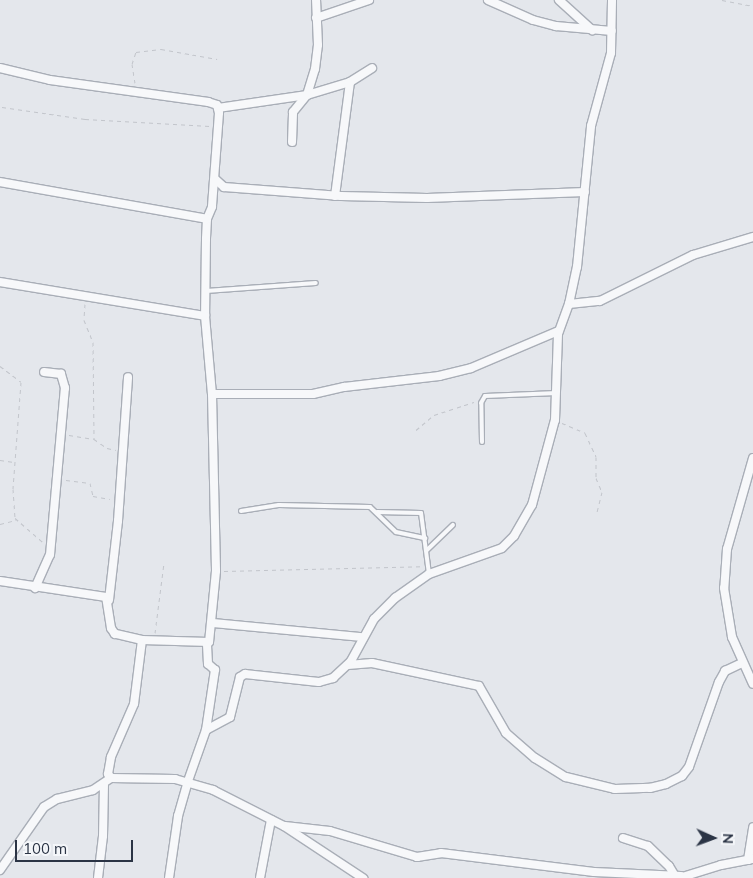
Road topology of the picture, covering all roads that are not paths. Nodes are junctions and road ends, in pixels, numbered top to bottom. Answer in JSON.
{"nodes":[{"id":1,"x":316,"y":0,"type":"edge"},
{"id":2,"x":368,"y":0,"type":"edge"},
{"id":3,"x":488,"y":0,"type":"edge"},
{"id":4,"x":559,"y":0,"type":"edge"},
{"id":5,"x":612,"y":0,"type":"edge"},
{"id":6,"x":316,"y":18,"type":"junction"},
{"id":7,"x":592,"y":30,"type":"junction"},
{"id":8,"x":612,"y":31,"type":"junction"},
{"id":9,"x":0,"y":68,"type":"edge"},
{"id":10,"x":372,"y":68,"type":"dead end"},
{"id":11,"x":350,"y":82,"type":"junction"},
{"id":12,"x":307,"y":95,"type":"junction"},
{"id":13,"x":218,"y":108,"type":"junction"},
{"id":14,"x":292,"y":142,"type":"dead end"},
{"id":15,"x":215,"y":179,"type":"junction"},
{"id":16,"x":0,"y":182,"type":"edge"},
{"id":17,"x":585,"y":192,"type":"junction"},
{"id":18,"x":335,"y":196,"type":"junction"},
{"id":19,"x":207,"y":219,"type":"junction"},
{"id":20,"x":753,"y":237,"type":"edge"},
{"id":21,"x":0,"y":282,"type":"edge"},
{"id":22,"x":316,"y":283,"type":"dead end"},
{"id":23,"x":206,"y":291,"type":"junction"},
{"id":24,"x":569,"y":304,"type":"junction"},
{"id":25,"x":206,"y":316,"type":"junction"},
{"id":26,"x":558,"y":331,"type":"junction"},
{"id":27,"x":44,"y":372,"type":"dead end"},
{"id":28,"x":128,"y":377,"type":"dead end"},
{"id":29,"x":557,"y":393,"type":"junction"},
{"id":30,"x":212,"y":394,"type":"junction"},
{"id":31,"x":482,"y":442,"type":"dead end"},
{"id":32,"x":753,"y":458,"type":"edge"},
{"id":33,"x":241,"y":511,"type":"dead end"},
{"id":34,"x":377,"y":512,"type":"junction"},
{"id":35,"x":453,"y":525,"type":"dead end"},
{"id":36,"x":425,"y":538,"type":"junction"},
{"id":37,"x":427,"y":550,"type":"junction"},
{"id":38,"x":429,"y":570,"type":"junction"},
{"id":39,"x":0,"y":581,"type":"edge"},
{"id":40,"x":35,"y":588,"type":"junction"},
{"id":41,"x":109,"y":600,"type":"junction"},
{"id":42,"x":212,"y":623,"type":"junction"},
{"id":43,"x":362,"y":637,"type":"junction"},
{"id":44,"x":142,"y":640,"type":"junction"},
{"id":45,"x":207,"y":644,"type":"junction"},
{"id":46,"x":742,"y":663,"type":"junction"},
{"id":47,"x":348,"y":665,"type":"junction"},
{"id":48,"x":753,"y":684,"type":"edge"},
{"id":49,"x":206,"y":730,"type":"junction"},
{"id":50,"x":111,"y":778,"type":"junction"},
{"id":51,"x":188,"y":781,"type":"junction"},
{"id":52,"x":104,"y":784,"type":"junction"},
{"id":53,"x":271,"y":820,"type":"junction"},
{"id":54,"x":284,"y":826,"type":"junction"},
{"id":55,"x":753,"y":827,"type":"edge"},
{"id":56,"x":623,"y":838,"type":"dead end"},
{"id":57,"x":750,"y":859,"type":"edge"},
{"id":58,"x":0,"y":870,"type":"edge"},
{"id":59,"x":678,"y":877,"type":"edge"},
{"id":60,"x":98,"y":878,"type":"edge"},
{"id":61,"x":169,"y":878,"type":"edge"},
{"id":62,"x":260,"y":878,"type":"edge"},
{"id":63,"x":363,"y":878,"type":"edge"}],
"edges":[{"from":1,"to":6,"type":"street"},
{"from":2,"to":6,"type":"street"},
{"from":3,"to":7,"type":"street"},
{"from":4,"to":7,"type":"street"},
{"from":5,"to":8,"type":"street"},
{"from":6,"to":12,"type":"street"},
{"from":7,"to":8,"type":"street"},
{"from":8,"to":17,"type":"street"},
{"from":9,"to":13,"type":"street"},
{"from":10,"to":11,"type":"street"},
{"from":11,"to":12,"type":"street"},
{"from":11,"to":18,"type":"street"},
{"from":12,"to":13,"type":"street"},
{"from":12,"to":14,"type":"street"},
{"from":13,"to":15,"type":"street"},
{"from":15,"to":18,"type":"street"},
{"from":15,"to":19,"type":"street"},
{"from":16,"to":19,"type":"street"},
{"from":17,"to":18,"type":"street"},
{"from":17,"to":24,"type":"street"},
{"from":19,"to":23,"type":"street"},
{"from":20,"to":24,"type":"street"},
{"from":21,"to":25,"type":"street"},
{"from":22,"to":23,"type":"lane"},
{"from":23,"to":25,"type":"street"},
{"from":24,"to":26,"type":"street"},
{"from":25,"to":30,"type":"street"},
{"from":26,"to":29,"type":"street"},
{"from":26,"to":30,"type":"street"},
{"from":27,"to":40,"type":"street"},
{"from":28,"to":41,"type":"street"},
{"from":29,"to":31,"type":"lane"},
{"from":29,"to":38,"type":"street"},
{"from":30,"to":42,"type":"street"},
{"from":32,"to":46,"type":"street"},
{"from":33,"to":34,"type":"lane"},
{"from":34,"to":36,"type":"lane"},
{"from":34,"to":36,"type":"lane"},
{"from":35,"to":37,"type":"lane"},
{"from":36,"to":37,"type":"lane"},
{"from":37,"to":38,"type":"lane"},
{"from":38,"to":43,"type":"street"},
{"from":39,"to":40,"type":"street"},
{"from":40,"to":41,"type":"street"},
{"from":41,"to":44,"type":"street"},
{"from":42,"to":43,"type":"street"},
{"from":42,"to":45,"type":"street"},
{"from":43,"to":47,"type":"street"},
{"from":44,"to":45,"type":"street"},
{"from":44,"to":50,"type":"street"},
{"from":45,"to":49,"type":"street"},
{"from":46,"to":47,"type":"street"},
{"from":46,"to":48,"type":"street"},
{"from":47,"to":49,"type":"street"},
{"from":49,"to":51,"type":"street"},
{"from":50,"to":51,"type":"street"},
{"from":50,"to":52,"type":"street"},
{"from":51,"to":53,"type":"street"},
{"from":51,"to":61,"type":"street"},
{"from":52,"to":58,"type":"street"},
{"from":52,"to":60,"type":"street"},
{"from":53,"to":54,"type":"street"},
{"from":53,"to":62,"type":"street"},
{"from":54,"to":59,"type":"street"},
{"from":54,"to":63,"type":"street"},
{"from":55,"to":57,"type":"street"},
{"from":56,"to":59,"type":"street"},
{"from":57,"to":59,"type":"street"}]}
